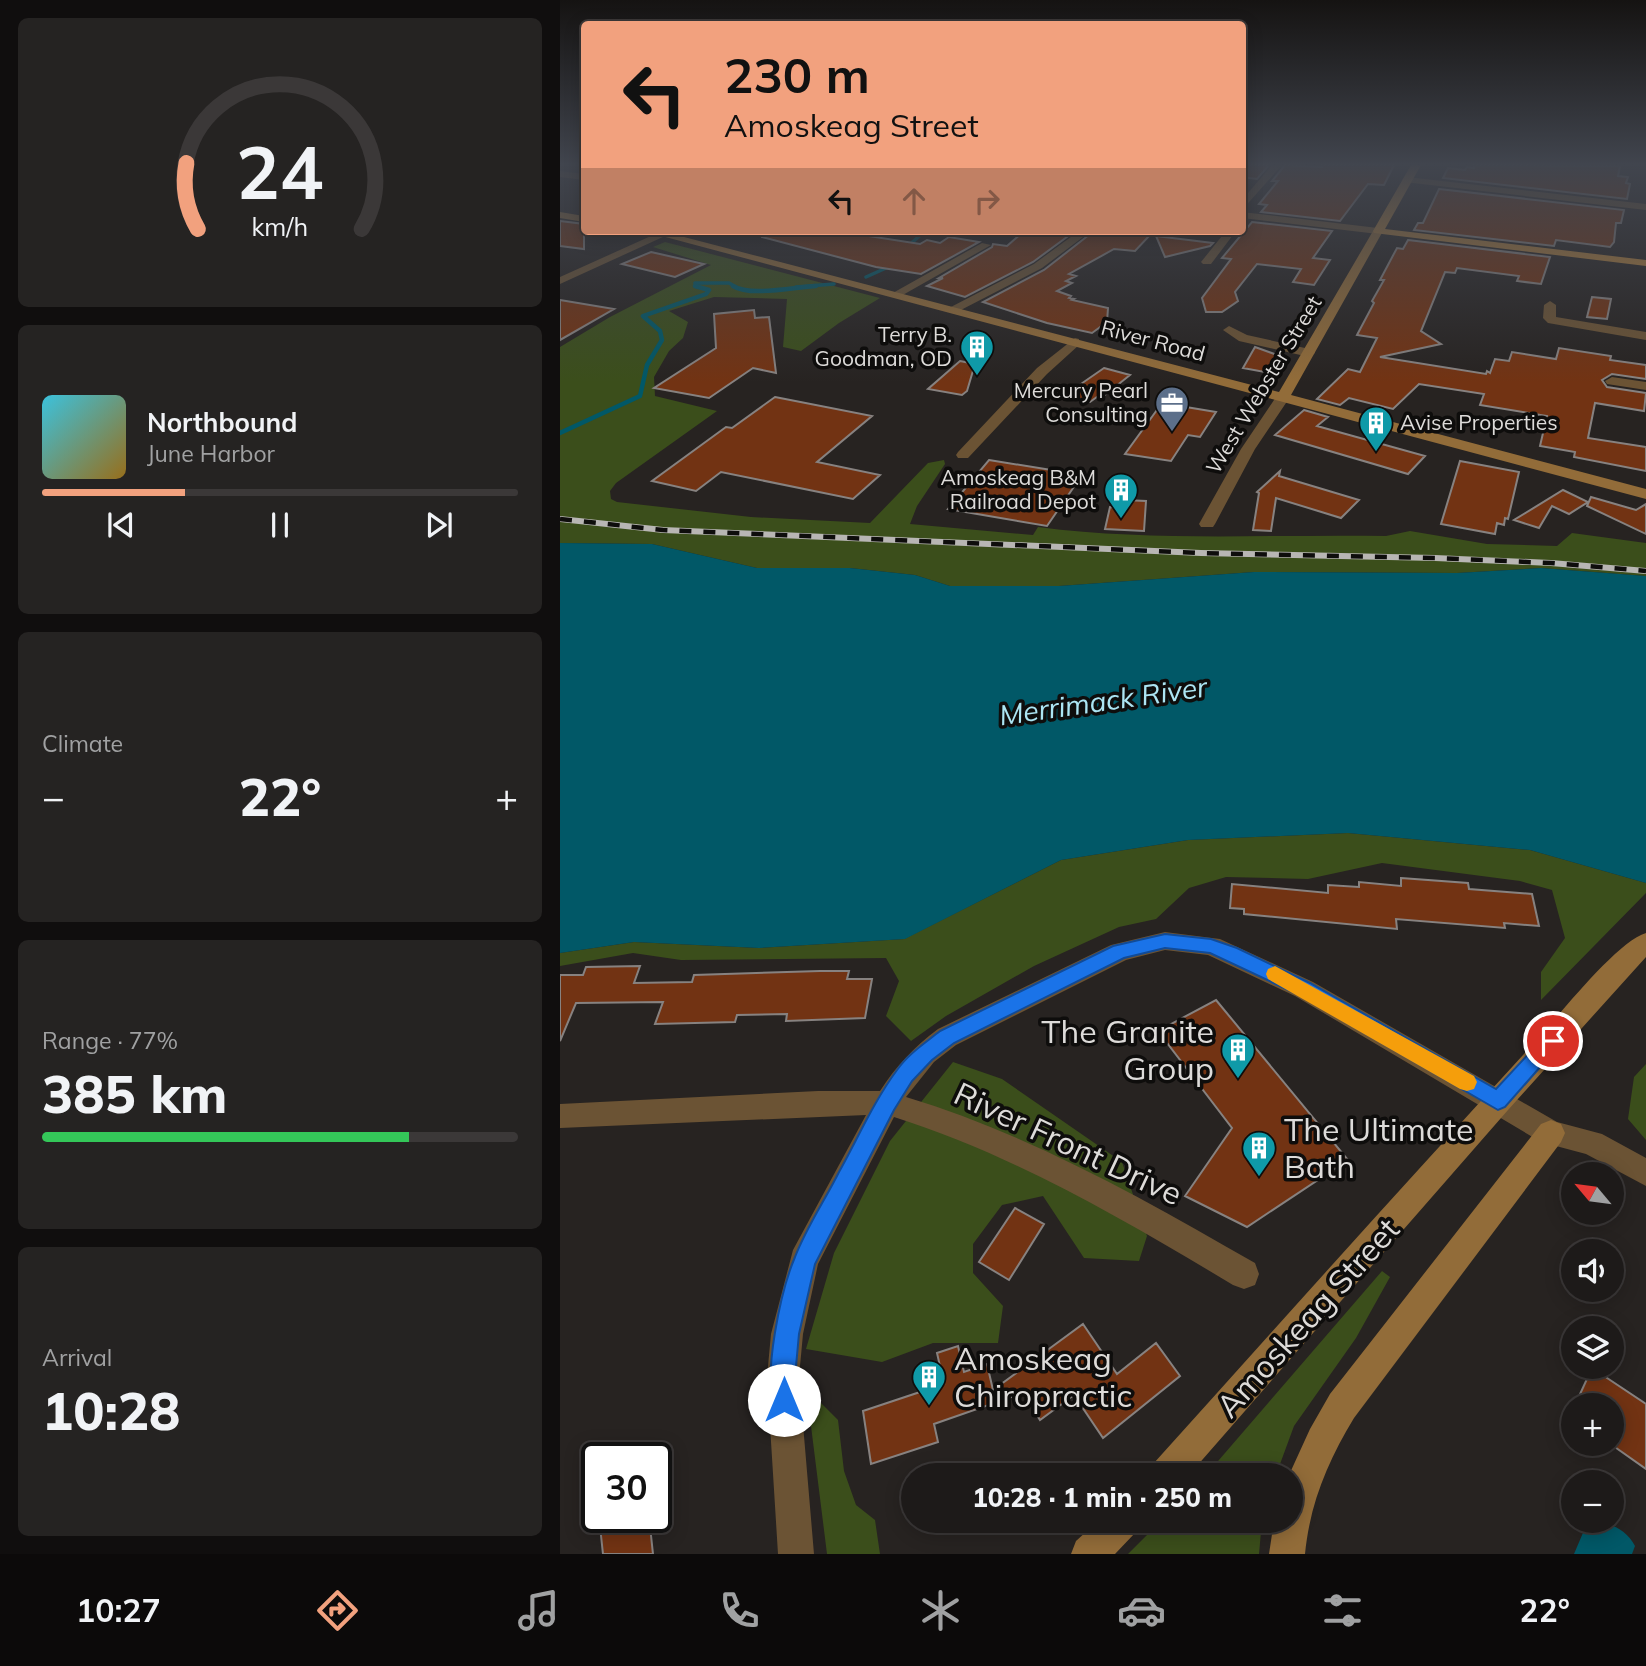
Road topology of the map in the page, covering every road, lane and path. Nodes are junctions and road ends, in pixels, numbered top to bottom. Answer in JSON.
{"nodes":[{"id":1,"x":657,"y":238,"type":"edge"},
{"id":2,"x":685,"y":238,"type":"edge"},
{"id":3,"x":1077,"y":238,"type":"edge"},
{"id":4,"x":1226,"y":238,"type":"edge"},
{"id":5,"x":1374,"y":238,"type":"edge"},
{"id":6,"x":1439,"y":238,"type":"edge"},
{"id":7,"x":986,"y":245,"type":"dead end"},
{"id":8,"x":1207,"y":262,"type":"dead end"},
{"id":9,"x":1646,"y":263,"type":"edge"},
{"id":10,"x":560,"y":281,"type":"edge"},
{"id":11,"x":897,"y":294,"type":"junction"},
{"id":12,"x":1550,"y":305,"type":"dead end"},
{"id":13,"x":953,"y":309,"type":"junction"},
{"id":14,"x":1229,"y":330,"type":"dead end"},
{"id":15,"x":1646,"y":336,"type":"edge"},
{"id":16,"x":1075,"y":342,"type":"junction"},
{"id":17,"x":1309,"y":353,"type":"junction"},
{"id":18,"x":1612,"y":381,"type":"dead end"},
{"id":19,"x":1646,"y":387,"type":"edge"},
{"id":20,"x":1283,"y":397,"type":"junction"},
{"id":21,"x":963,"y":455,"type":"dead end"},
{"id":22,"x":1646,"y":494,"type":"edge"},
{"id":23,"x":1207,"y":524,"type":"dead end"},
{"id":24,"x":1646,"y":942,"type":"edge"},
{"id":25,"x":1498,"y":1101,"type":"junction"},
{"id":26,"x":887,"y":1104,"type":"junction"},
{"id":27,"x":560,"y":1115,"type":"edge"},
{"id":28,"x":1551,"y":1132,"type":"junction"},
{"id":29,"x":1646,"y":1173,"type":"edge"},
{"id":30,"x":1244,"y":1274,"type":"dead end"},
{"id":31,"x":1177,"y":1463,"type":"edge"},
{"id":32,"x":1111,"y":1533,"type":"edge"},
{"id":33,"x":796,"y":1554,"type":"edge"},
{"id":34,"x":1089,"y":1554,"type":"edge"},
{"id":35,"x":1287,"y":1554,"type":"edge"}],
"edges":[{"from":1,"to":10,"type":"street"},
{"from":2,"to":11,"type":"street","name":"River Road"},
{"from":3,"to":13,"type":"street"},
{"from":4,"to":8,"type":"street"},
{"from":5,"to":17,"type":"street","name":"West Webster Street"},
{"from":6,"to":9,"type":"main road"},
{"from":7,"to":11,"type":"street"},
{"from":11,"to":13,"type":"street","name":"River Road"},
{"from":12,"to":15,"type":"street"},
{"from":13,"to":16,"type":"street","name":"River Road"},
{"from":14,"to":17,"type":"street"},
{"from":16,"to":20,"type":"street","name":"River Road"},
{"from":16,"to":21,"type":"street"},
{"from":17,"to":20,"type":"street","name":"West Webster Street"},
{"from":18,"to":19,"type":"street"},
{"from":20,"to":22,"type":"street","name":"River Road"},
{"from":20,"to":23,"type":"street","name":"West Webster Street"},
{"from":24,"to":25,"type":"street","name":"Amoskeag Street"},
{"from":25,"to":26,"type":"street"},
{"from":25,"to":28,"type":"street"},
{"from":25,"to":31,"type":"street","name":"Amoskeag Street"},
{"from":26,"to":27,"type":"street","name":"River Front Drive"},
{"from":26,"to":30,"type":"street","name":"River Front Drive"},
{"from":26,"to":33,"type":"street"},
{"from":28,"to":29,"type":"street"},
{"from":28,"to":35,"type":"street"},
{"from":32,"to":34,"type":"street"}]}
